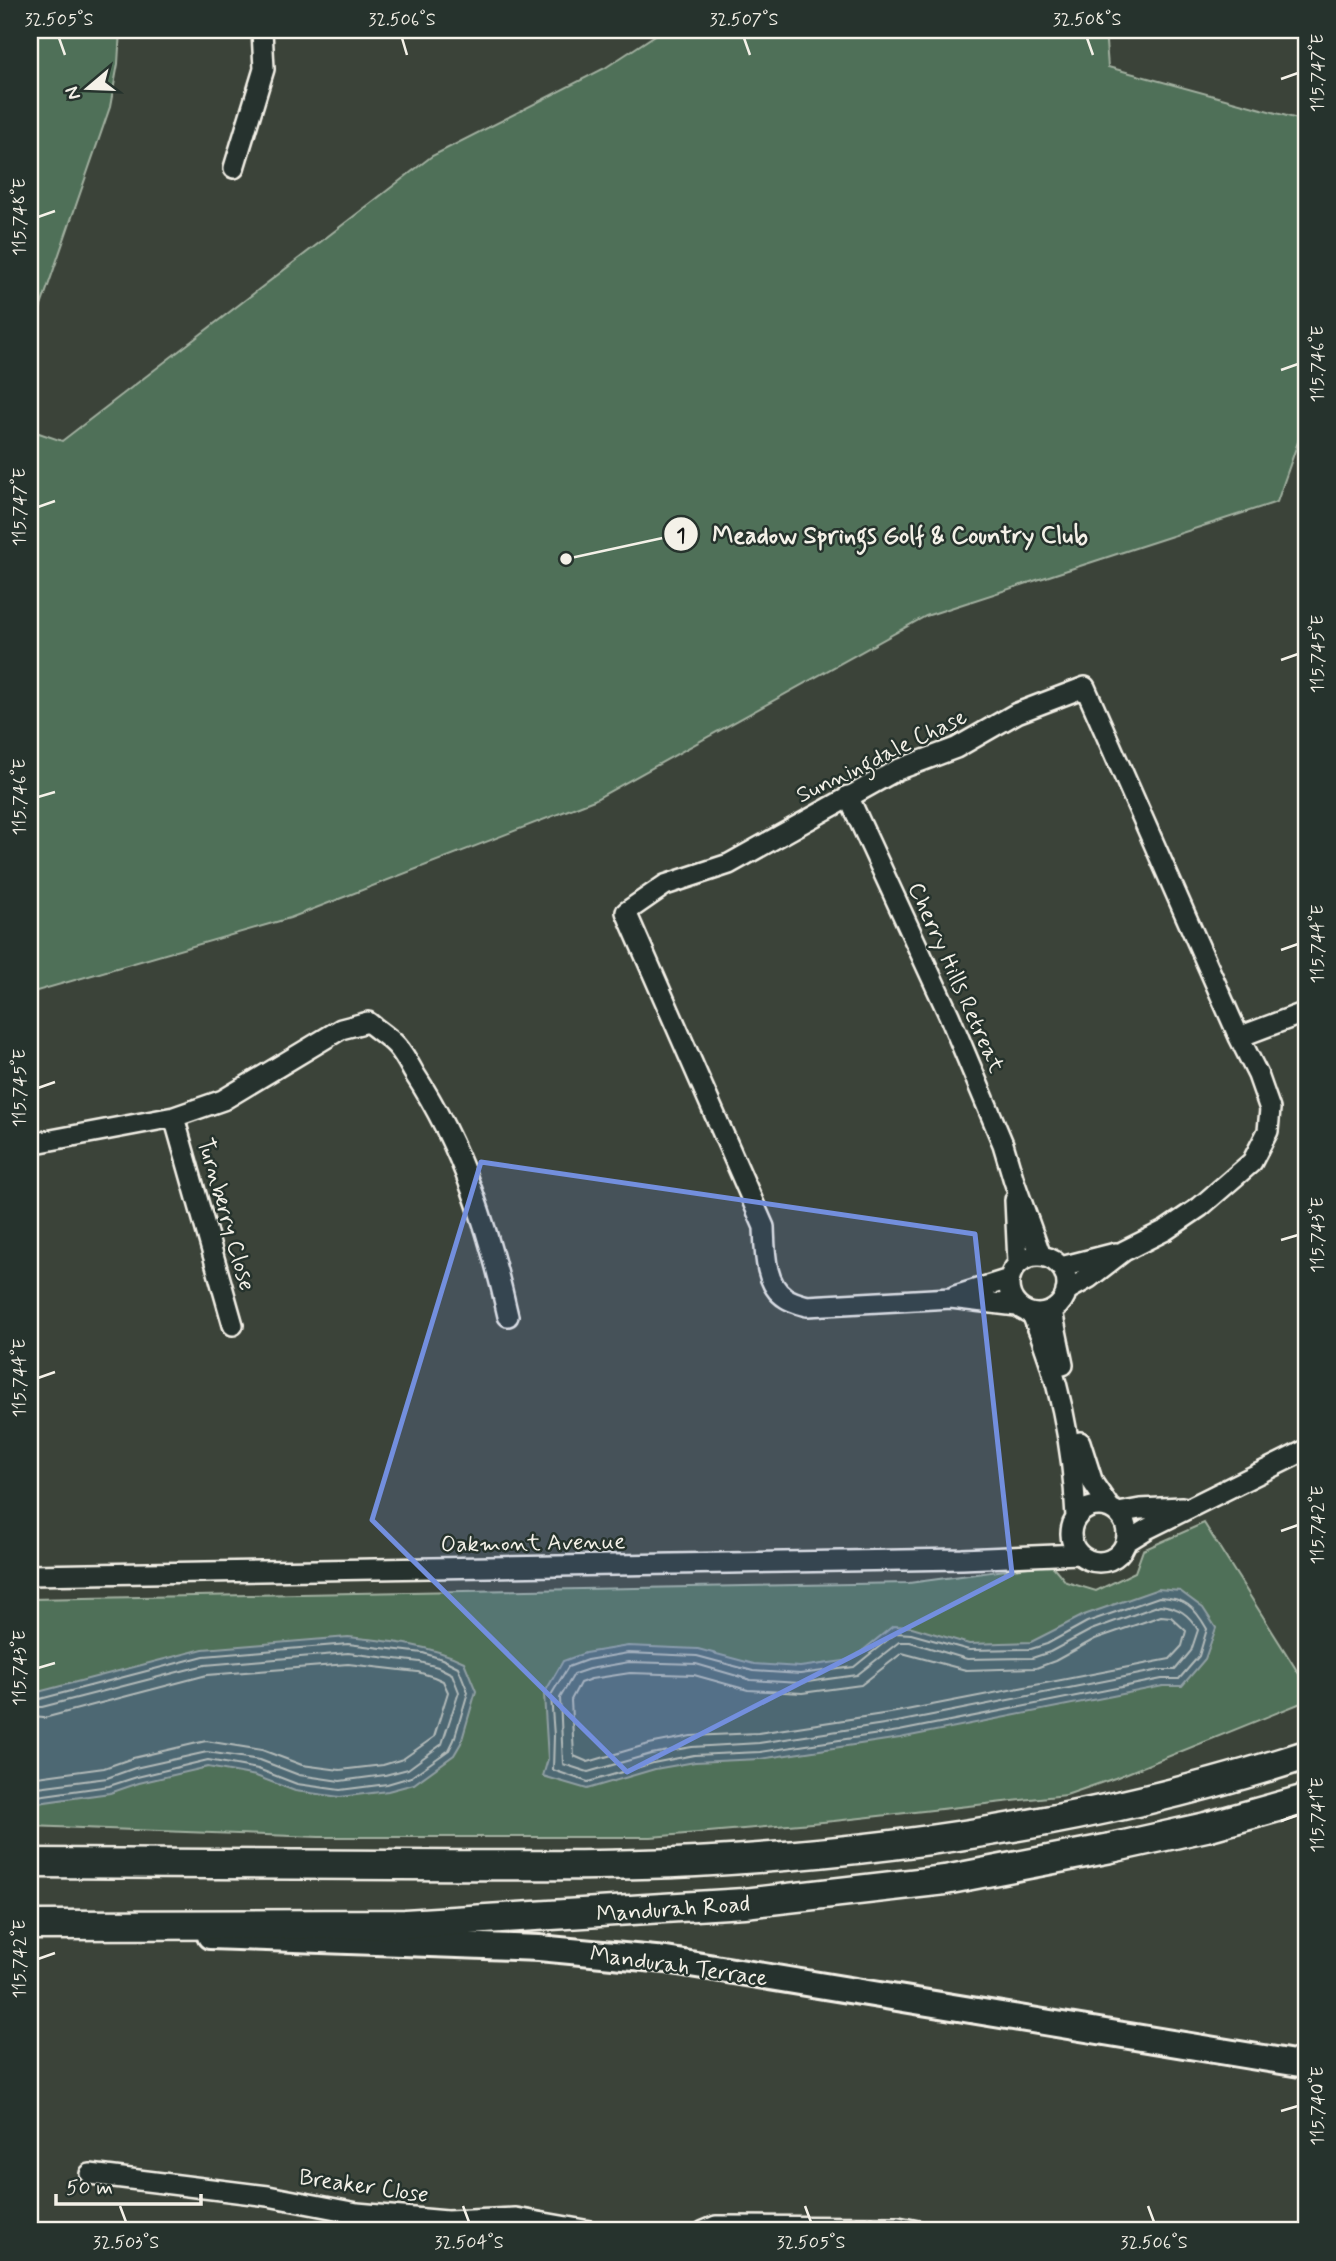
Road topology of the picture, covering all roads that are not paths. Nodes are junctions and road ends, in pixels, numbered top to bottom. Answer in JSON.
{"nodes":[{"id":1,"x":262,"y":30,"type":"edge"},
{"id":2,"x":234,"y":168,"type":"dead end"},
{"id":3,"x":848,"y":796,"type":"junction"},
{"id":4,"x":1306,"y":1012,"type":"edge"},
{"id":5,"x":1238,"y":1037,"type":"junction"},
{"id":6,"x":174,"y":1117,"type":"junction"},
{"id":7,"x":30,"y":1144,"type":"edge"},
{"id":8,"x":1014,"y":1181,"type":"junction"},
{"id":9,"x":1124,"y":1251,"type":"junction"},
{"id":10,"x":1041,"y":1256,"type":"junction"},
{"id":11,"x":1060,"y":1267,"type":"junction"},
{"id":12,"x":1013,"y":1271,"type":"junction"},
{"id":13,"x":1066,"y":1290,"type":"junction"},
{"id":14,"x":951,"y":1298,"type":"junction"},
{"id":15,"x":1024,"y":1310,"type":"junction"},
{"id":16,"x":1052,"y":1311,"type":"junction"},
{"id":17,"x":508,"y":1316,"type":"dead end"},
{"id":18,"x":233,"y":1325,"type":"dead end"},
{"id":19,"x":1306,"y":1450,"type":"edge"},
{"id":20,"x":1190,"y":1507,"type":"junction"},
{"id":21,"x":1114,"y":1511,"type":"junction"},
{"id":22,"x":1074,"y":1523,"type":"junction"},
{"id":23,"x":1126,"y":1542,"type":"junction"},
{"id":24,"x":1036,"y":1554,"type":"junction"},
{"id":25,"x":1079,"y":1554,"type":"junction"},
{"id":26,"x":30,"y":1575,"type":"edge"},
{"id":27,"x":1306,"y":1755,"type":"edge"},
{"id":28,"x":1306,"y":1799,"type":"edge"},
{"id":29,"x":30,"y":1863,"type":"edge"},
{"id":30,"x":38,"y":1925,"type":"edge"},
{"id":31,"x":1306,"y":2066,"type":"edge"},
{"id":32,"x":90,"y":2174,"type":"dead end"},
{"id":33,"x":819,"y":2229,"type":"edge"},
{"id":34,"x":590,"y":2231,"type":"edge"},
{"id":35,"x":705,"y":2231,"type":"edge"},
{"id":36,"x":918,"y":2231,"type":"edge"}],
"edges":[{"from":1,"to":2,"type":"street"},
{"from":3,"to":5,"type":"street","name":"Sunningdale Chase"},
{"from":3,"to":8,"type":"street","name":"Cherry Hills Retreat"},
{"from":3,"to":14,"type":"street","name":"Sunningdale Chase"},
{"from":4,"to":5,"type":"street"},
{"from":5,"to":9,"type":"street","name":"Sunningdale Chase"},
{"from":6,"to":7,"type":"street"},
{"from":6,"to":17,"type":"street"},
{"from":6,"to":18,"type":"street","name":"Turnberry Close"},
{"from":8,"to":10,"type":"street","name":"Cherry Hills Retreat"},
{"from":8,"to":12,"type":"street","name":"Cherry Hills Retreat"},
{"from":9,"to":11,"type":"street","name":"Sunningdale Chase"},
{"from":9,"to":13,"type":"street","name":"Sunningdale Chase"},
{"from":10,"to":11,"type":"street"},
{"from":10,"to":12,"type":"street"},
{"from":11,"to":13,"type":"street"},
{"from":12,"to":14,"type":"street","name":"Sunningdale Chase"},
{"from":12,"to":15,"type":"street"},
{"from":13,"to":16,"type":"street"},
{"from":14,"to":15,"type":"street","name":"Sunningdale Chase"},
{"from":15,"to":16,"type":"street"},
{"from":15,"to":22,"type":"street"},
{"from":16,"to":21,"type":"street"},
{"from":19,"to":20,"type":"street"},
{"from":20,"to":21,"type":"street"},
{"from":20,"to":23,"type":"street"},
{"from":21,"to":22,"type":"street"},
{"from":21,"to":23,"type":"street"},
{"from":22,"to":24,"type":"street"},
{"from":22,"to":25,"type":"street"},
{"from":23,"to":25,"type":"street"},
{"from":24,"to":25,"type":"street","name":"Oakmont Avenue"},
{"from":24,"to":26,"type":"street","name":"Oakmont Avenue"},
{"from":27,"to":29,"type":"highway","name":"Mandurah Road"},
{"from":28,"to":30,"type":"highway","name":"Mandurah Road"},
{"from":30,"to":31,"type":"main road","name":"Mandurah Terrace"},
{"from":32,"to":34,"type":"street","name":"Breaker Close"},
{"from":33,"to":35,"type":"street"},
{"from":33,"to":36,"type":"street"}]}
